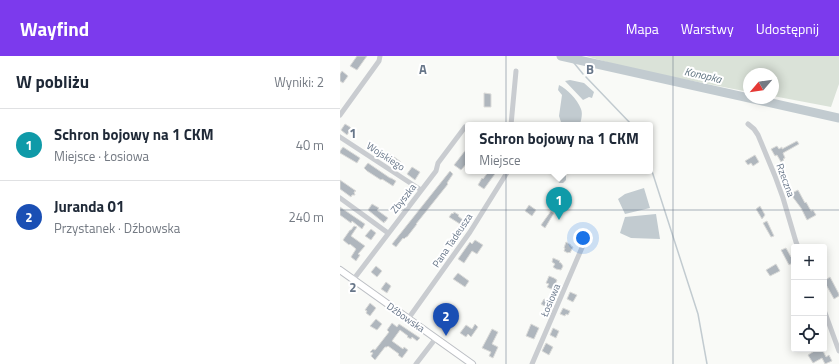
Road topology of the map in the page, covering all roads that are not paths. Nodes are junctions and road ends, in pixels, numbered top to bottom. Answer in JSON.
{"nodes":[{"id":1,"x":379,"y":59,"type":"edge"},
{"id":2,"x":516,"y":71,"type":"dead end"},
{"id":3,"x":340,"y":115,"type":"edge"},
{"id":4,"x":511,"y":122,"type":"edge"},
{"id":5,"x":748,"y":124,"type":"dead end"},
{"id":6,"x":465,"y":127,"type":"dead end"},
{"id":7,"x":340,"y":137,"type":"edge"},
{"id":8,"x":506,"y":174,"type":"edge"},
{"id":9,"x":421,"y":190,"type":"junction"},
{"id":10,"x":340,"y":198,"type":"edge"},
{"id":11,"x":388,"y":233,"type":"junction"},
{"id":12,"x":584,"y":243,"type":"dead end"},
{"id":13,"x":797,"y":244,"type":"edge"},
{"id":14,"x":340,"y":270,"type":"edge"},
{"id":15,"x":353,"y":280,"type":"junction"},
{"id":16,"x":826,"y":316,"type":"edge"},
{"id":17,"x":408,"y":319,"type":"junction"},
{"id":18,"x":436,"y":338,"type":"junction"},
{"id":19,"x":839,"y":351,"type":"edge"},
{"id":20,"x":416,"y":364,"type":"edge"},
{"id":21,"x":472,"y":364,"type":"edge"},
{"id":22,"x":532,"y":364,"type":"edge"}],
"edges":[{"from":1,"to":3,"type":"street"},
{"from":2,"to":4,"type":"street"},
{"from":5,"to":13,"type":"street","name":"Rzeczna"},
{"from":6,"to":9,"type":"street","name":"Zbyszka"},
{"from":7,"to":9,"type":"street","name":"Wojskiego"},
{"from":8,"to":17,"type":"street","name":"Pana Tadeusza"},
{"from":9,"to":11,"type":"street","name":"Zbyszka"},
{"from":10,"to":11,"type":"street"},
{"from":11,"to":15,"type":"street","name":"Zbyszka"},
{"from":12,"to":22,"type":"street","name":"Łosiowa"},
{"from":14,"to":15,"type":"main road","name":"Dźbowska"},
{"from":15,"to":17,"type":"main road","name":"Dźbowska"},
{"from":16,"to":19,"type":"street"},
{"from":17,"to":18,"type":"main road","name":"Dźbowska"},
{"from":18,"to":20,"type":"street"},
{"from":18,"to":21,"type":"main road","name":"Dźbowska"}]}
